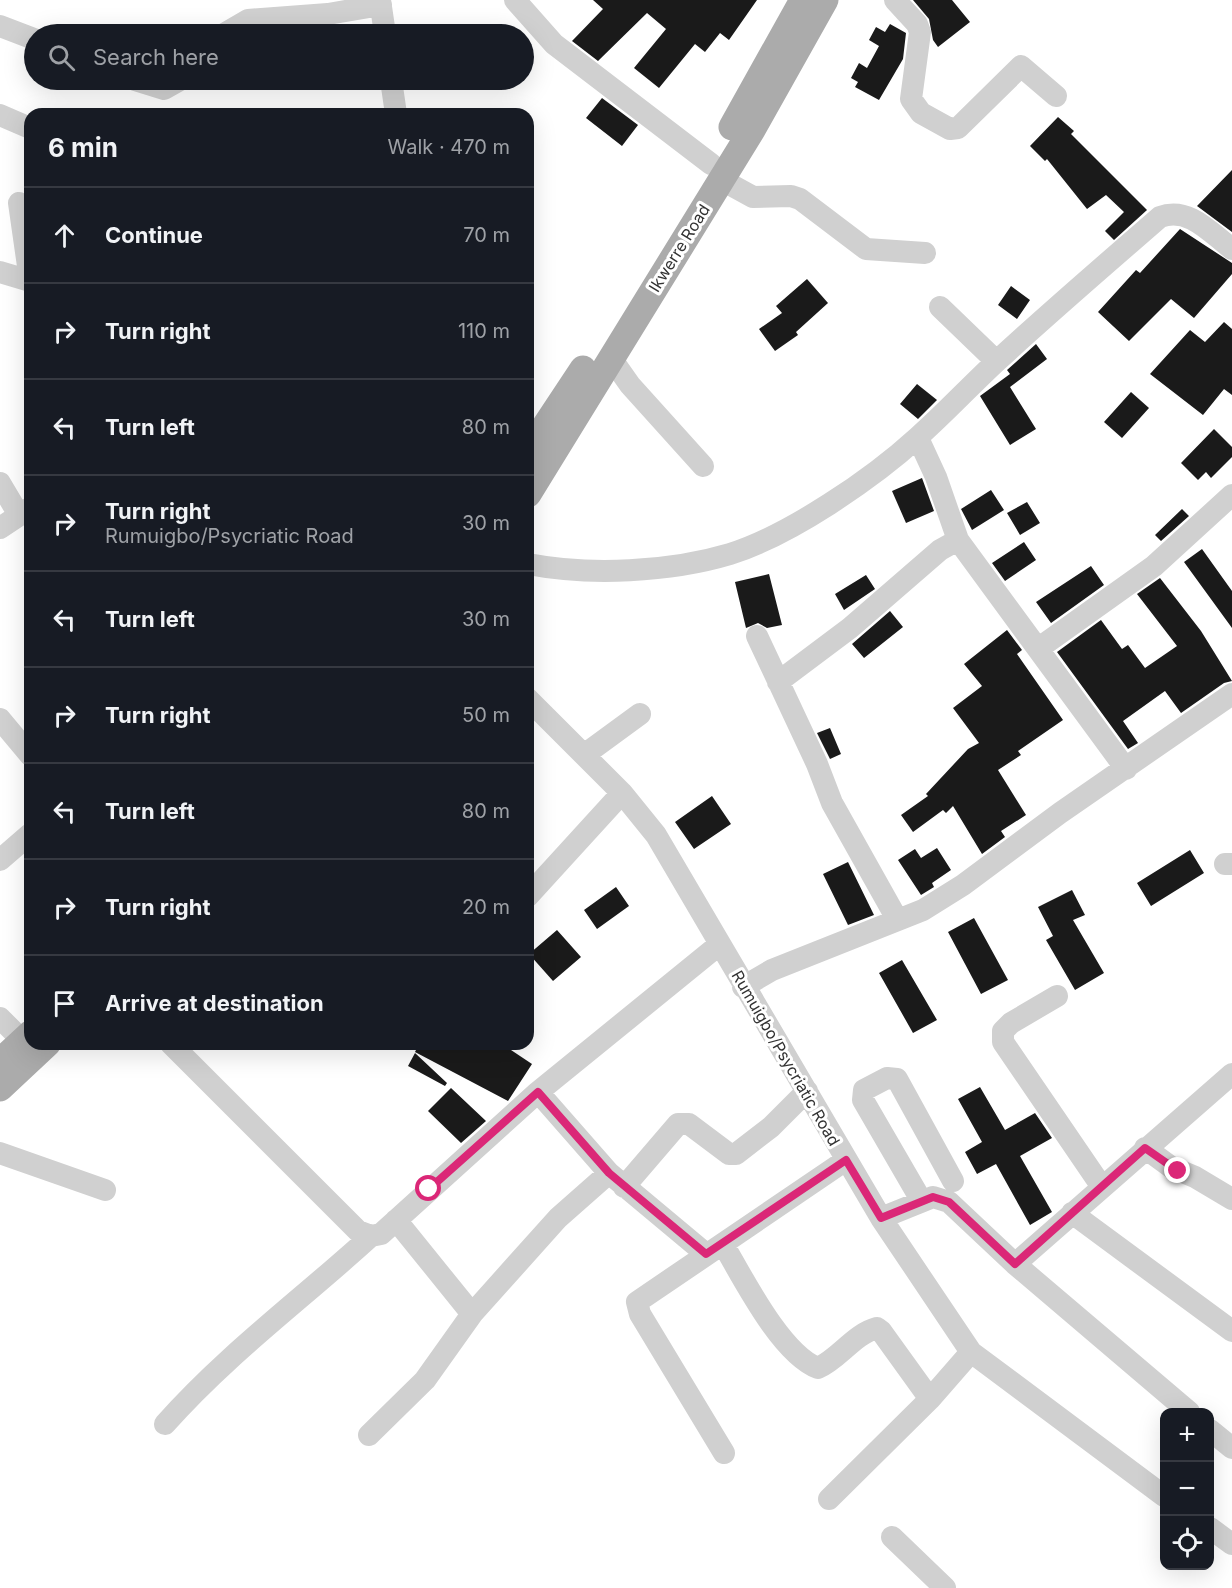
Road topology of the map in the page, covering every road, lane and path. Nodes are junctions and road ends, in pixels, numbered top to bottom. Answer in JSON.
{"nodes":[{"id":1,"x":515,"y":0,"type":"edge"},
{"id":2,"x":803,"y":0,"type":"edge"},
{"id":3,"x":825,"y":0,"type":"edge"},
{"id":4,"x":895,"y":0,"type":"edge"},
{"id":5,"x":381,"y":2,"type":"edge"},
{"id":6,"x":263,"y":9,"type":"edge"},
{"id":7,"x":241,"y":24,"type":"edge"},
{"id":8,"x":384,"y":24,"type":"edge"},
{"id":9,"x":0,"y":26,"type":"edge"},
{"id":10,"x":24,"y":35,"type":"edge"},
{"id":11,"x":393,"y":90,"type":"edge"},
{"id":12,"x":1056,"y":96,"type":"dead end"},
{"id":13,"x":395,"y":108,"type":"edge"},
{"id":14,"x":0,"y":116,"type":"edge"},
{"id":15,"x":24,"y":126,"type":"edge"},
{"id":16,"x":716,"y":172,"type":"junction"},
{"id":17,"x":19,"y":203,"type":"dead end"},
{"id":18,"x":24,"y":238,"type":"edge"},
{"id":19,"x":1232,"y":249,"type":"edge"},
{"id":20,"x":925,"y":253,"type":"dead end"},
{"id":21,"x":0,"y":272,"type":"edge"},
{"id":22,"x":24,"y":279,"type":"edge"},
{"id":23,"x":940,"y":307,"type":"dead end"},
{"id":24,"x":611,"y":358,"type":"junction"},
{"id":25,"x":996,"y":361,"type":"junction"},
{"id":26,"x":918,"y":438,"type":"junction"},
{"id":27,"x":534,"y":443,"type":"edge"},
{"id":28,"x":703,"y":466,"type":"dead end"},
{"id":29,"x":0,"y":483,"type":"edge"},
{"id":30,"x":534,"y":484,"type":"edge"},
{"id":31,"x":1232,"y":495,"type":"edge"},
{"id":32,"x":16,"y":517,"type":"edge"},
{"id":33,"x":958,"y":540,"type":"junction"},
{"id":34,"x":534,"y":565,"type":"edge"},
{"id":35,"x":757,"y":636,"type":"dead end"},
{"id":36,"x":1039,"y":648,"type":"junction"},
{"id":37,"x":778,"y":682,"type":"junction"},
{"id":38,"x":1232,"y":694,"type":"edge"},
{"id":39,"x":534,"y":705,"type":"edge"},
{"id":40,"x":640,"y":714,"type":"dead end"},
{"id":41,"x":0,"y":719,"type":"edge"},
{"id":42,"x":24,"y":748,"type":"edge"},
{"id":43,"x":584,"y":755,"type":"junction"},
{"id":44,"x":1126,"y":769,"type":"junction"},
{"id":45,"x":622,"y":793,"type":"junction"},
{"id":46,"x":24,"y":839,"type":"edge"},
{"id":47,"x":0,"y":860,"type":"edge"},
{"id":48,"x":534,"y":889,"type":"edge"},
{"id":49,"x":897,"y":919,"type":"junction"},
{"id":50,"x":720,"y":944,"type":"junction"},
{"id":51,"x":743,"y":987,"type":"junction"},
{"id":52,"x":1057,"y":996,"type":"dead end"},
{"id":53,"x":0,"y":1018,"type":"edge"},
{"id":54,"x":24,"y":1034,"type":"edge"},
{"id":55,"x":24,"y":1046,"type":"edge"},
{"id":56,"x":26,"y":1050,"type":"edge"},
{"id":57,"x":177,"y":1050,"type":"edge"},
{"id":58,"x":0,"y":1062,"type":"edge"},
{"id":59,"x":1232,"y":1074,"type":"edge"},
{"id":60,"x":0,"y":1088,"type":"edge"},
{"id":61,"x":807,"y":1091,"type":"junction"},
{"id":62,"x":538,"y":1092,"type":"junction"},
{"id":63,"x":1145,"y":1148,"type":"junction"},
{"id":64,"x":0,"y":1153,"type":"edge"},
{"id":65,"x":846,"y":1160,"type":"junction"},
{"id":66,"x":617,"y":1180,"type":"junction"},
{"id":67,"x":1102,"y":1187,"type":"junction"},
{"id":68,"x":105,"y":1190,"type":"dead end"},
{"id":69,"x":927,"y":1198,"type":"junction"},
{"id":70,"x":1232,"y":1200,"type":"edge"},
{"id":71,"x":1072,"y":1213,"type":"junction"},
{"id":72,"x":881,"y":1218,"type":"junction"},
{"id":73,"x":396,"y":1220,"type":"junction"},
{"id":74,"x":371,"y":1236,"type":"junction"},
{"id":75,"x":715,"y":1249,"type":"junction"},
{"id":76,"x":1015,"y":1264,"type":"junction"},
{"id":77,"x":472,"y":1314,"type":"junction"},
{"id":78,"x":1232,"y":1331,"type":"edge"},
{"id":79,"x":971,"y":1352,"type":"junction"},
{"id":80,"x":930,"y":1399,"type":"junction"},
{"id":81,"x":1183,"y":1408,"type":"edge"},
{"id":82,"x":165,"y":1424,"type":"dead end"},
{"id":83,"x":1214,"y":1434,"type":"edge"},
{"id":84,"x":369,"y":1435,"type":"dead end"},
{"id":85,"x":1232,"y":1448,"type":"edge"},
{"id":86,"x":724,"y":1453,"type":"dead end"},
{"id":87,"x":1160,"y":1493,"type":"edge"},
{"id":88,"x":829,"y":1499,"type":"dead end"},
{"id":89,"x":1214,"y":1531,"type":"edge"},
{"id":90,"x":892,"y":1537,"type":"dead end"},
{"id":91,"x":1232,"y":1544,"type":"edge"},
{"id":92,"x":945,"y":1588,"type":"edge"}],
"edges":[{"from":1,"to":16,"type":"street"},
{"from":2,"to":16,"type":"main road","name":"Ikwerre Road"},
{"from":3,"to":16,"type":"main road","name":"Ikwerre Road"},
{"from":4,"to":12,"type":"street"},
{"from":5,"to":6,"type":"street"},
{"from":5,"to":8,"type":"street"},
{"from":6,"to":7,"type":"street"},
{"from":9,"to":10,"type":"street"},
{"from":11,"to":13,"type":"street"},
{"from":14,"to":15,"type":"street"},
{"from":16,"to":20,"type":"street"},
{"from":16,"to":24,"type":"main road","name":"Ikwerre Road"},
{"from":16,"to":27,"type":"main road","name":"Ikwerre Road"},
{"from":17,"to":18,"type":"street"},
{"from":19,"to":25,"type":"street"},
{"from":21,"to":22,"type":"street"},
{"from":23,"to":25,"type":"street"},
{"from":24,"to":28,"type":"street"},
{"from":24,"to":30,"type":"main road","name":"Ikwerre Road"},
{"from":25,"to":26,"type":"street"},
{"from":26,"to":33,"type":"street"},
{"from":26,"to":34,"type":"street"},
{"from":29,"to":32,"type":"street"},
{"from":31,"to":36,"type":"street"},
{"from":33,"to":36,"type":"street"},
{"from":33,"to":37,"type":"street"},
{"from":35,"to":37,"type":"street"},
{"from":36,"to":44,"type":"street"},
{"from":37,"to":49,"type":"street"},
{"from":38,"to":44,"type":"street"},
{"from":39,"to":43,"type":"street","name":"Rumuigbo/Psycriatic Road"},
{"from":40,"to":43,"type":"street"},
{"from":41,"to":42,"type":"street"},
{"from":43,"to":45,"type":"street","name":"Rumuigbo/Psycriatic Road"},
{"from":44,"to":49,"type":"street"},
{"from":45,"to":48,"type":"street"},
{"from":45,"to":50,"type":"street","name":"Rumuigbo/Psycriatic Road"},
{"from":46,"to":47,"type":"street"},
{"from":49,"to":51,"type":"street"},
{"from":50,"to":51,"type":"street","name":"Rumuigbo/Psycriatic Road"},
{"from":50,"to":62,"type":"street"},
{"from":51,"to":61,"type":"street","name":"Rumuigbo/Psycriatic Road"},
{"from":52,"to":67,"type":"street"},
{"from":53,"to":54,"type":"street"},
{"from":55,"to":58,"type":"main road"},
{"from":56,"to":60,"type":"main road"},
{"from":57,"to":74,"type":"street"},
{"from":59,"to":63,"type":"street"},
{"from":61,"to":65,"type":"street","name":"Rumuigbo/Psycriatic Road"},
{"from":61,"to":66,"type":"street"},
{"from":62,"to":66,"type":"street"},
{"from":62,"to":73,"type":"street"},
{"from":63,"to":67,"type":"street"},
{"from":63,"to":70,"type":"street"},
{"from":64,"to":68,"type":"street"},
{"from":65,"to":72,"type":"street","name":"Rumuigbo/Psycriatic Road"},
{"from":65,"to":75,"type":"street"},
{"from":66,"to":75,"type":"street"},
{"from":66,"to":77,"type":"street"},
{"from":67,"to":71,"type":"street"},
{"from":69,"to":69,"type":"street"},
{"from":69,"to":72,"type":"street"},
{"from":69,"to":76,"type":"street"},
{"from":71,"to":76,"type":"street"},
{"from":71,"to":78,"type":"street"},
{"from":72,"to":79,"type":"street","name":"Rumuigbo/Psycriatic Road"},
{"from":73,"to":74,"type":"street"},
{"from":73,"to":77,"type":"street"},
{"from":74,"to":82,"type":"street"},
{"from":75,"to":80,"type":"street"},
{"from":75,"to":86,"type":"street"},
{"from":76,"to":81,"type":"street"},
{"from":77,"to":84,"type":"street"},
{"from":79,"to":80,"type":"street"},
{"from":79,"to":87,"type":"street","name":"Rumuigbo/Psycriatic Road"},
{"from":80,"to":88,"type":"street"},
{"from":83,"to":85,"type":"street"},
{"from":89,"to":91,"type":"street"},
{"from":90,"to":92,"type":"street"}]}
